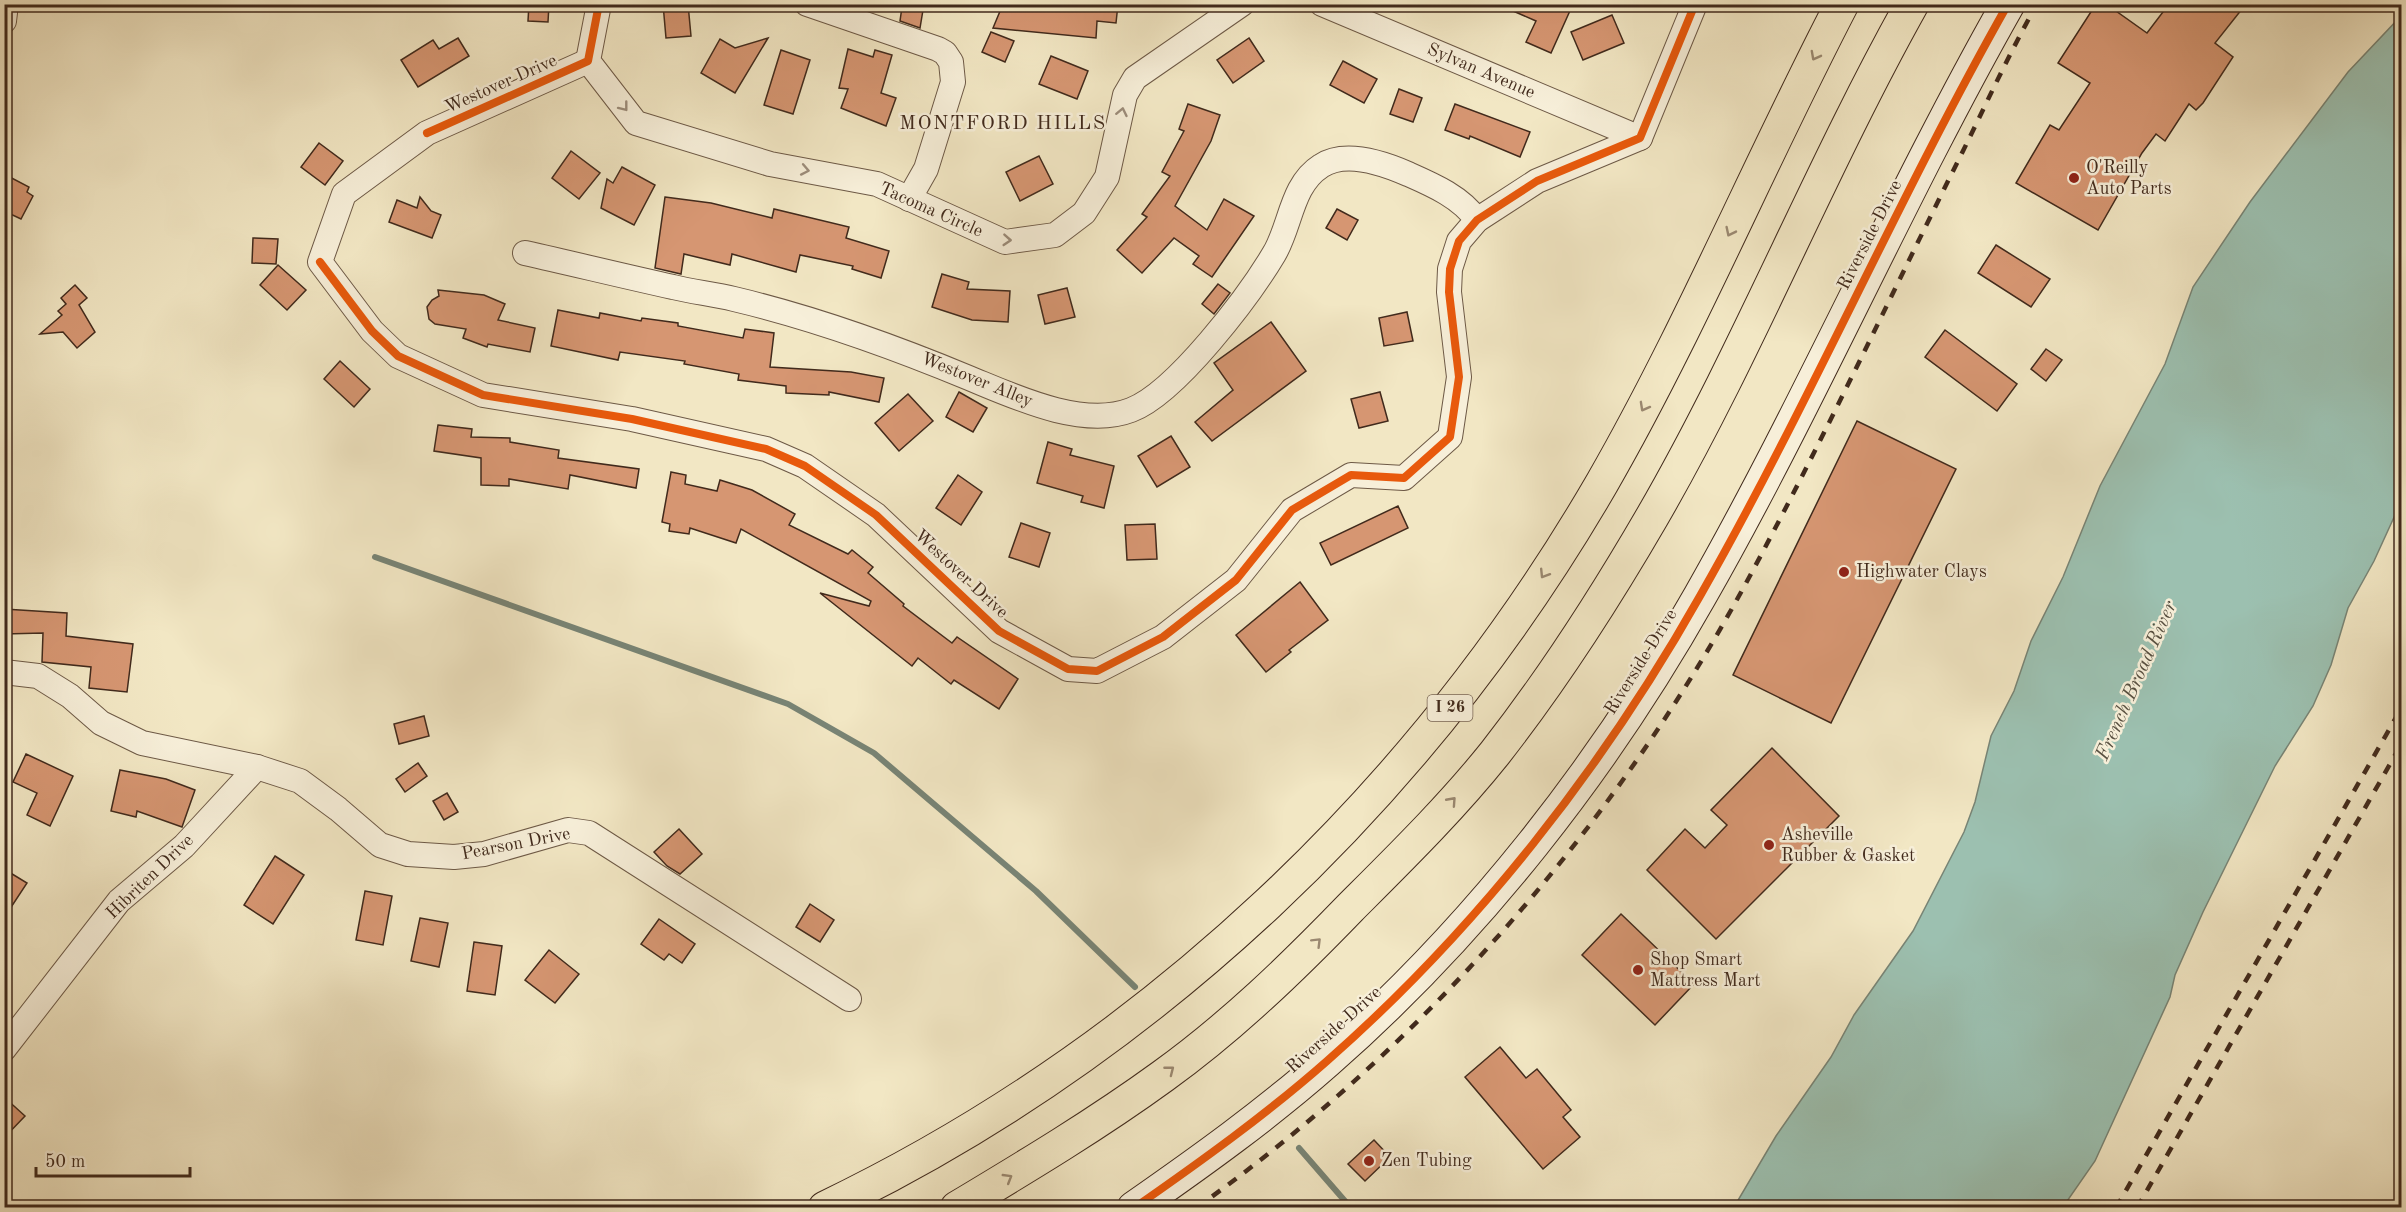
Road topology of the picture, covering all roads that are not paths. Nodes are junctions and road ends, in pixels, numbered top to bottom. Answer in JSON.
{"nodes":[{"id":1,"x":6,"y":4,"type":"edge"},
{"id":2,"x":599,"y":4,"type":"edge"},
{"id":3,"x":807,"y":4,"type":"edge"},
{"id":4,"x":1242,"y":4,"type":"edge"},
{"id":5,"x":1322,"y":4,"type":"edge"},
{"id":6,"x":1695,"y":4,"type":"edge"},
{"id":7,"x":1842,"y":4,"type":"edge"},
{"id":8,"x":1912,"y":4,"type":"edge"},
{"id":9,"x":2008,"y":4,"type":"edge"},
{"id":10,"x":4,"y":21,"type":"edge"},
{"id":11,"x":588,"y":61,"type":"junction"},
{"id":12,"x":1640,"y":138,"type":"junction"},
{"id":13,"x":909,"y":199,"type":"junction"},
{"id":14,"x":1477,"y":220,"type":"junction"},
{"id":15,"x":525,"y":253,"type":"dead end"},
{"id":16,"x":4,"y":672,"type":"edge"},
{"id":17,"x":257,"y":766,"type":"junction"},
{"id":18,"x":849,"y":999,"type":"dead end"},
{"id":19,"x":4,"y":1049,"type":"edge"},
{"id":20,"x":825,"y":1208,"type":"edge"},
{"id":21,"x":957,"y":1208,"type":"edge"},
{"id":22,"x":1134,"y":1208,"type":"edge"}],
"edges":[{"from":1,"to":10,"type":"street"},
{"from":2,"to":11,"type":"street"},
{"from":3,"to":13,"type":"street"},
{"from":13,"to":4,"type":"street","name":"Tacoma Circle","one_way":true},
{"from":5,"to":12,"type":"street","name":"Sylvan Avenue"},
{"from":6,"to":12,"type":"street"},
{"from":7,"to":20,"type":"highway","number":"I 26","one_way":true},
{"from":21,"to":8,"type":"highway","one_way":true},
{"from":9,"to":22,"type":"main road","name":"Riverside Drive"},
{"from":11,"to":13,"type":"street","name":"Tacoma Circle","one_way":true},
{"from":11,"to":14,"type":"street","name":"Westover Drive"},
{"from":12,"to":14,"type":"street","name":"Westover Drive"},
{"from":14,"to":15,"type":"street","name":"Westover Alley"},
{"from":16,"to":17,"type":"street","name":"Pearson Drive"},
{"from":17,"to":18,"type":"street","name":"Pearson Drive"},
{"from":17,"to":19,"type":"street","name":"Hibriten Drive"}]}
